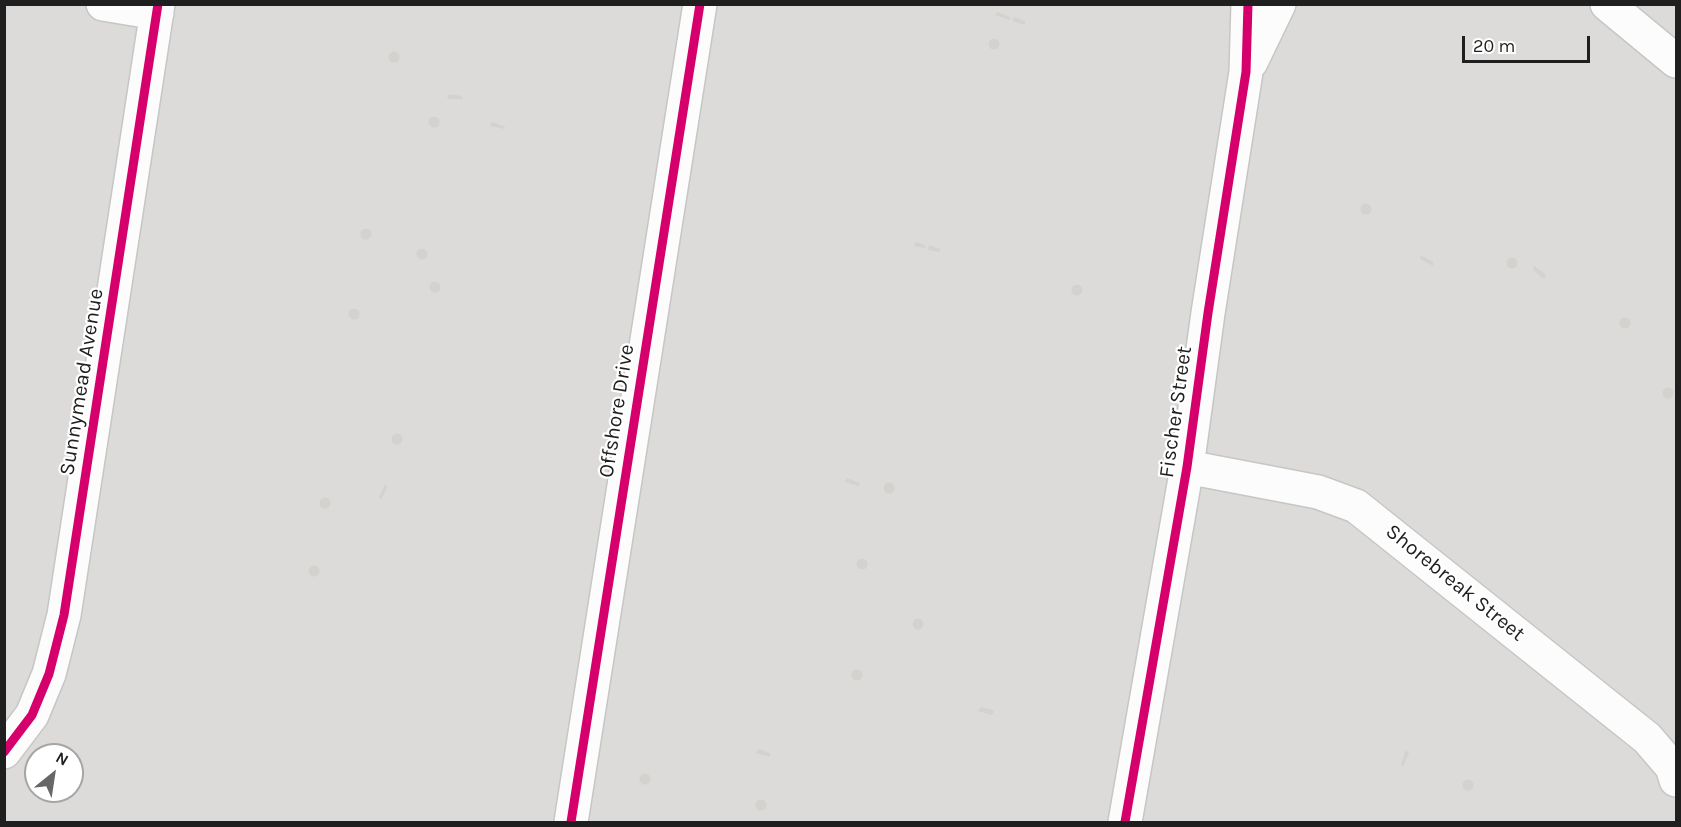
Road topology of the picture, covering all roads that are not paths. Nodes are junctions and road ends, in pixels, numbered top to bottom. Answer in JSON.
{"nodes":[{"id":1,"x":103,"y":4,"type":"edge"},
{"id":2,"x":700,"y":4,"type":"edge"},
{"id":3,"x":1248,"y":4,"type":"edge"},
{"id":4,"x":1279,"y":4,"type":"edge"},
{"id":5,"x":1607,"y":4,"type":"edge"},
{"id":6,"x":157,"y":9,"type":"edge"},
{"id":7,"x":1677,"y":61,"type":"edge"},
{"id":8,"x":1246,"y":72,"type":"junction"},
{"id":9,"x":1187,"y":467,"type":"junction"},
{"id":10,"x":4,"y":752,"type":"edge"},
{"id":11,"x":1677,"y":780,"type":"edge"},
{"id":12,"x":571,"y":822,"type":"edge"},
{"id":13,"x":1125,"y":822,"type":"edge"}],
"edges":[{"from":1,"to":6,"type":"street"},
{"from":2,"to":12,"type":"street","name":"Offshore Drive"},
{"from":3,"to":8,"type":"street","name":"Fischer Street"},
{"from":4,"to":8,"type":"street","name":"Fischer Street"},
{"from":5,"to":7,"type":"street"},
{"from":6,"to":10,"type":"street","name":"Sunnymead Avenue"},
{"from":8,"to":9,"type":"street","name":"Fischer Street"},
{"from":9,"to":11,"type":"street","name":"Shorebreak Street"},
{"from":9,"to":13,"type":"street","name":"Fischer Street"}]}
